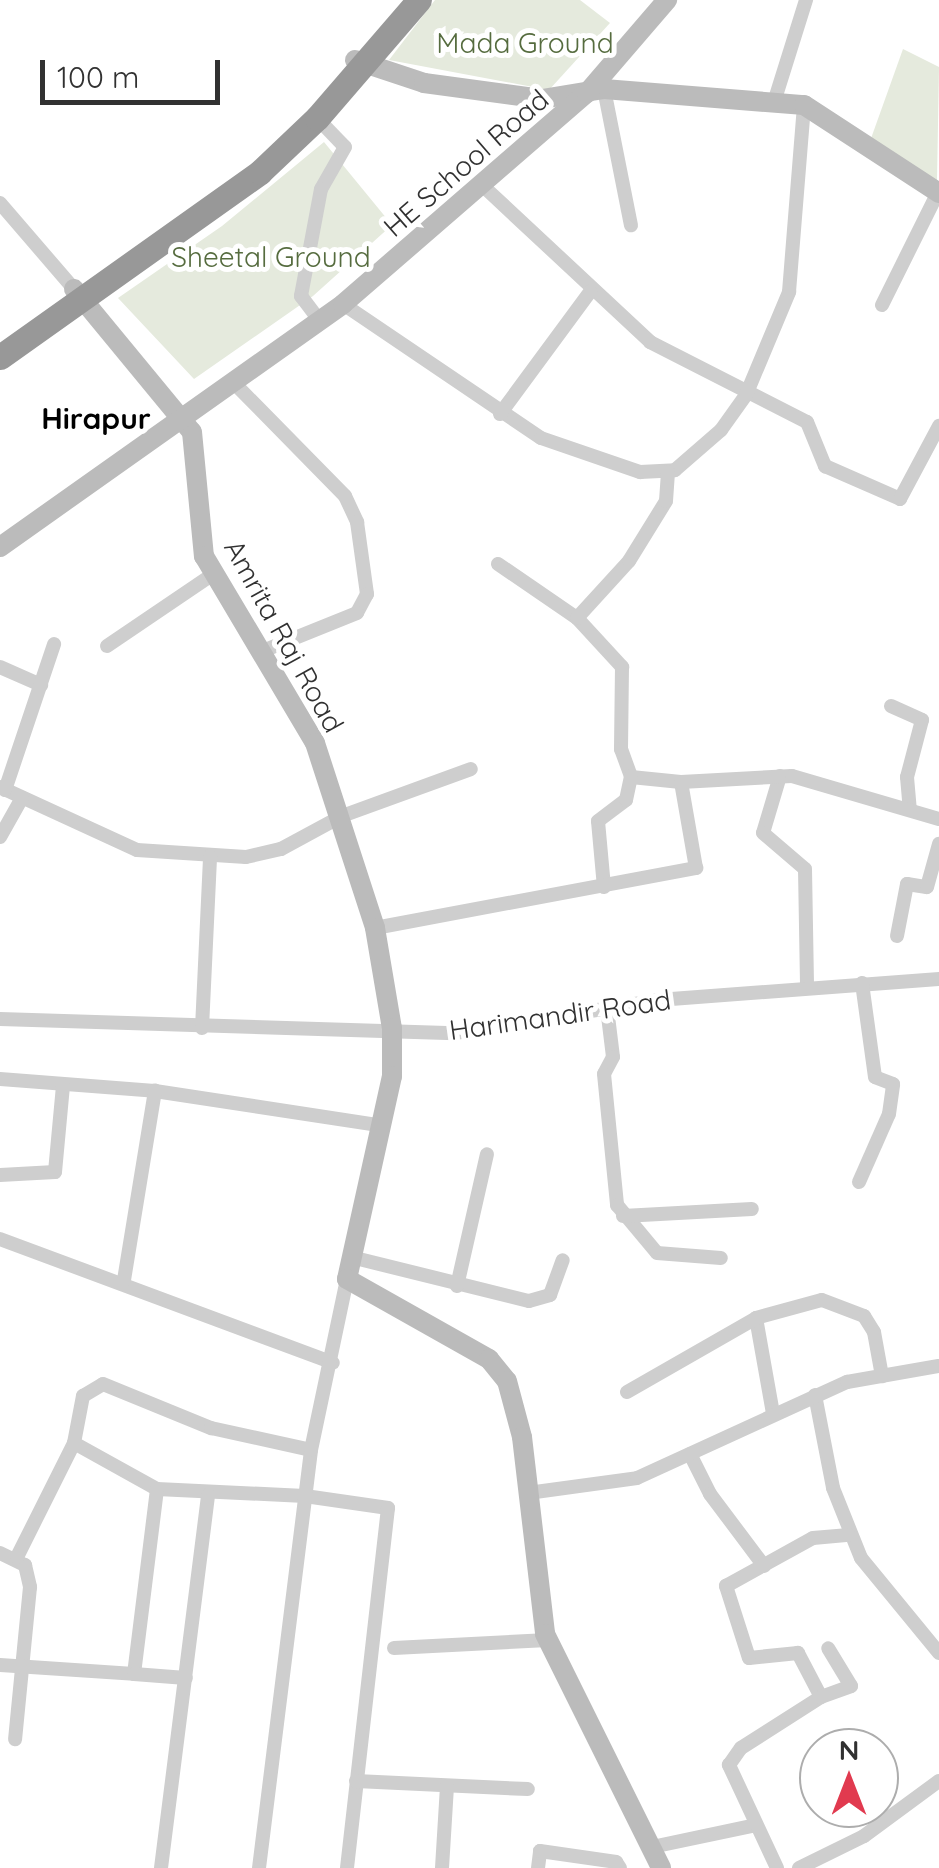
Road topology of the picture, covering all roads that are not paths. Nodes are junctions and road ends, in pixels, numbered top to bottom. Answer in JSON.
{"nodes":[{"id":1,"x":403,"y":0,"type":"edge"},
{"id":2,"x":419,"y":0,"type":"edge"},
{"id":3,"x":667,"y":0,"type":"edge"},
{"id":4,"x":806,"y":0,"type":"edge"},
{"id":5,"x":358,"y":62,"type":"junction"},
{"id":6,"x":596,"y":91,"type":"junction"},
{"id":7,"x":775,"y":100,"type":"junction"},
{"id":8,"x":804,"y":104,"type":"junction"},
{"id":9,"x":317,"y":118,"type":"junction"},
{"id":10,"x":483,"y":186,"type":"junction"},
{"id":11,"x":939,"y":192,"type":"edge"},
{"id":12,"x":0,"y":203,"type":"edge"},
{"id":13,"x":631,"y":225,"type":"dead end"},
{"id":14,"x":590,"y":292,"type":"junction"},
{"id":15,"x":78,"y":294,"type":"junction"},
{"id":16,"x":342,"y":304,"type":"junction"},
{"id":17,"x":882,"y":305,"type":"dead end"},
{"id":18,"x":320,"y":321,"type":"junction"},
{"id":19,"x":0,"y":341,"type":"edge"},
{"id":20,"x":0,"y":357,"type":"edge"},
{"id":21,"x":234,"y":384,"type":"junction"},
{"id":22,"x":746,"y":395,"type":"junction"},
{"id":23,"x":500,"y":414,"type":"junction"},
{"id":24,"x":185,"y":418,"type":"junction"},
{"id":25,"x":939,"y":426,"type":"edge"},
{"id":26,"x":668,"y":472,"type":"junction"},
{"id":27,"x":0,"y":547,"type":"edge"},
{"id":28,"x":498,"y":564,"type":"dead end"},
{"id":29,"x":212,"y":575,"type":"junction"},
{"id":30,"x":577,"y":618,"type":"junction"},
{"id":31,"x":54,"y":644,"type":"dead end"},
{"id":32,"x":108,"y":646,"type":"dead end"},
{"id":33,"x":260,"y":652,"type":"junction"},
{"id":34,"x":0,"y":667,"type":"edge"},
{"id":35,"x":40,"y":685,"type":"junction"},
{"id":36,"x":891,"y":706,"type":"dead end"},
{"id":37,"x":471,"y":768,"type":"dead end"},
{"id":38,"x":780,"y":776,"type":"junction"},
{"id":39,"x":632,"y":777,"type":"junction"},
{"id":40,"x":681,"y":782,"type":"junction"},
{"id":41,"x":2,"y":788,"type":"edge"},
{"id":42,"x":22,"y":798,"type":"junction"},
{"id":43,"x":910,"y":809,"type":"junction"},
{"id":44,"x":342,"y":816,"type":"junction"},
{"id":45,"x":939,"y":819,"type":"edge"},
{"id":46,"x":0,"y":836,"type":"edge"},
{"id":47,"x":939,"y":844,"type":"edge"},
{"id":48,"x":210,"y":856,"type":"junction"},
{"id":49,"x":604,"y":887,"type":"junction"},
{"id":50,"x":375,"y":928,"type":"junction"},
{"id":51,"x":897,"y":936,"type":"dead end"},
{"id":52,"x":939,"y":979,"type":"edge"},
{"id":53,"x":862,"y":983,"type":"junction"},
{"id":54,"x":807,"y":986,"type":"junction"},
{"id":55,"x":607,"y":1008,"type":"junction"},
{"id":56,"x":0,"y":1019,"type":"edge"},
{"id":57,"x":202,"y":1028,"type":"junction"},
{"id":58,"x":392,"y":1028,"type":"junction"},
{"id":59,"x":0,"y":1079,"type":"edge"},
{"id":60,"x":63,"y":1085,"type":"junction"},
{"id":61,"x":154,"y":1091,"type":"junction"},
{"id":62,"x":383,"y":1126,"type":"junction"},
{"id":63,"x":487,"y":1154,"type":"dead end"},
{"id":64,"x":0,"y":1175,"type":"edge"},
{"id":65,"x":860,"y":1182,"type":"dead end"},
{"id":66,"x":752,"y":1209,"type":"dead end"},
{"id":67,"x":623,"y":1216,"type":"junction"},
{"id":68,"x":0,"y":1239,"type":"edge"},
{"id":69,"x":351,"y":1258,"type":"junction"},
{"id":70,"x":721,"y":1258,"type":"dead end"},
{"id":71,"x":563,"y":1260,"type":"dead end"},
{"id":72,"x":348,"y":1279,"type":"junction"},
{"id":73,"x":124,"y":1280,"type":"junction"},
{"id":74,"x":457,"y":1286,"type":"junction"},
{"id":75,"x":756,"y":1318,"type":"junction"},
{"id":76,"x":332,"y":1363,"type":"junction"},
{"id":77,"x":939,"y":1366,"type":"edge"},
{"id":78,"x":882,"y":1376,"type":"junction"},
{"id":79,"x":627,"y":1392,"type":"dead end"},
{"id":80,"x":814,"y":1396,"type":"junction"},
{"id":81,"x":773,"y":1413,"type":"junction"},
{"id":82,"x":74,"y":1442,"type":"junction"},
{"id":83,"x":311,"y":1450,"type":"junction"},
{"id":84,"x":690,"y":1454,"type":"junction"},
{"id":85,"x":157,"y":1490,"type":"junction"},
{"id":86,"x":528,"y":1492,"type":"junction"},
{"id":87,"x":208,"y":1495,"type":"junction"},
{"id":88,"x":305,"y":1496,"type":"junction"},
{"id":89,"x":850,"y":1535,"type":"junction"},
{"id":90,"x":0,"y":1553,"type":"edge"},
{"id":91,"x":17,"y":1557,"type":"junction"},
{"id":92,"x":764,"y":1566,"type":"junction"},
{"id":93,"x":548,"y":1640,"type":"junction"},
{"id":94,"x":394,"y":1648,"type":"dead end"},
{"id":95,"x":828,"y":1648,"type":"dead end"},
{"id":96,"x":939,"y":1653,"type":"edge"},
{"id":97,"x":0,"y":1665,"type":"edge"},
{"id":98,"x":24,"y":1666,"type":"junction"},
{"id":99,"x":134,"y":1674,"type":"junction"},
{"id":100,"x":186,"y":1678,"type":"junction"},
{"id":101,"x":822,"y":1697,"type":"junction"},
{"id":102,"x":15,"y":1738,"type":"dead end"},
{"id":103,"x":356,"y":1781,"type":"junction"},
{"id":104,"x":939,"y":1782,"type":"edge"},
{"id":105,"x":448,"y":1786,"type":"junction"},
{"id":106,"x":528,"y":1789,"type":"dead end"},
{"id":107,"x":756,"y":1825,"type":"junction"},
{"id":108,"x":652,"y":1847,"type":"junction"},
{"id":109,"x":161,"y":1868,"type":"edge"},
{"id":110,"x":260,"y":1868,"type":"edge"},
{"id":111,"x":347,"y":1868,"type":"edge"},
{"id":112,"x":442,"y":1868,"type":"edge"},
{"id":113,"x":538,"y":1868,"type":"edge"},
{"id":114,"x":620,"y":1868,"type":"edge"},
{"id":115,"x":661,"y":1868,"type":"edge"},
{"id":116,"x":777,"y":1868,"type":"edge"},
{"id":117,"x":800,"y":1868,"type":"edge"}],
"edges":[{"from":1,"to":5,"type":"highway"},
{"from":2,"to":5,"type":"highway"},
{"from":3,"to":6,"type":"main road","name":"HE School Road"},
{"from":4,"to":7,"type":"street"},
{"from":5,"to":6,"type":"main road"},
{"from":5,"to":9,"type":"highway"},
{"from":5,"to":15,"type":"highway"},
{"from":6,"to":7,"type":"main road"},
{"from":6,"to":10,"type":"main road","name":"HE School Road"},
{"from":6,"to":13,"type":"street"},
{"from":7,"to":8,"type":"main road"},
{"from":8,"to":11,"type":"main road"},
{"from":8,"to":22,"type":"street"},
{"from":9,"to":15,"type":"highway"},
{"from":9,"to":18,"type":"street"},
{"from":10,"to":14,"type":"street"},
{"from":10,"to":16,"type":"main road","name":"HE School Road"},
{"from":11,"to":17,"type":"street"},
{"from":12,"to":15,"type":"street"},
{"from":14,"to":22,"type":"street"},
{"from":14,"to":23,"type":"street"},
{"from":15,"to":19,"type":"highway"},
{"from":15,"to":20,"type":"highway"},
{"from":15,"to":24,"type":"main road","name":"Amrita Raj Road"},
{"from":16,"to":18,"type":"main road","name":"HE School Road"},
{"from":16,"to":23,"type":"street"},
{"from":18,"to":21,"type":"main road","name":"HE School Road"},
{"from":21,"to":24,"type":"main road","name":"HE School Road"},
{"from":21,"to":33,"type":"street"},
{"from":22,"to":25,"type":"street"},
{"from":22,"to":26,"type":"street"},
{"from":23,"to":26,"type":"street"},
{"from":24,"to":27,"type":"main road","name":"HE School Road"},
{"from":24,"to":29,"type":"main road","name":"Amrita Raj Road"},
{"from":26,"to":30,"type":"street"},
{"from":28,"to":30,"type":"street"},
{"from":29,"to":32,"type":"street"},
{"from":29,"to":33,"type":"main road","name":"Amrita Raj Road"},
{"from":30,"to":39,"type":"street"},
{"from":31,"to":35,"type":"street"},
{"from":33,"to":44,"type":"main road","name":"Amrita Raj Road"},
{"from":34,"to":35,"type":"street"},
{"from":35,"to":41,"type":"street"},
{"from":36,"to":43,"type":"street"},
{"from":37,"to":44,"type":"street"},
{"from":38,"to":40,"type":"street"},
{"from":38,"to":43,"type":"street"},
{"from":38,"to":54,"type":"street"},
{"from":39,"to":40,"type":"street"},
{"from":39,"to":49,"type":"street"},
{"from":40,"to":49,"type":"street"},
{"from":41,"to":42,"type":"street"},
{"from":42,"to":46,"type":"street"},
{"from":42,"to":48,"type":"street"},
{"from":43,"to":45,"type":"street"},
{"from":44,"to":48,"type":"street"},
{"from":44,"to":50,"type":"main road","name":"Amrita Raj Road"},
{"from":47,"to":51,"type":"street"},
{"from":48,"to":57,"type":"street"},
{"from":49,"to":50,"type":"street"},
{"from":50,"to":58,"type":"main road","name":"Amrita Raj Road"},
{"from":52,"to":53,"type":"street","name":"Harimandir Road"},
{"from":53,"to":54,"type":"street","name":"Harimandir Road"},
{"from":53,"to":65,"type":"street"},
{"from":54,"to":55,"type":"street","name":"Harimandir Road"},
{"from":55,"to":58,"type":"street","name":"Harimandir Road"},
{"from":55,"to":67,"type":"street"},
{"from":56,"to":57,"type":"street","name":"Harimandir Road"},
{"from":57,"to":58,"type":"street","name":"Harimandir Road"},
{"from":58,"to":62,"type":"main road","name":"Amrita Raj Road"},
{"from":59,"to":60,"type":"street"},
{"from":60,"to":61,"type":"street"},
{"from":60,"to":64,"type":"street"},
{"from":61,"to":62,"type":"street"},
{"from":61,"to":73,"type":"street"},
{"from":62,"to":69,"type":"main road","name":"Amrita Raj Road"},
{"from":63,"to":74,"type":"street"},
{"from":66,"to":67,"type":"street"},
{"from":67,"to":70,"type":"street"},
{"from":68,"to":73,"type":"street"},
{"from":69,"to":72,"type":"main road","name":"Amrita Raj Road"},
{"from":69,"to":74,"type":"street"},
{"from":71,"to":74,"type":"street"},
{"from":72,"to":76,"type":"street"},
{"from":72,"to":86,"type":"main road"},
{"from":73,"to":76,"type":"street"},
{"from":75,"to":78,"type":"street"},
{"from":75,"to":79,"type":"street"},
{"from":75,"to":81,"type":"street"},
{"from":76,"to":83,"type":"street"},
{"from":77,"to":78,"type":"street"},
{"from":78,"to":80,"type":"street"},
{"from":80,"to":81,"type":"street"},
{"from":80,"to":89,"type":"street"},
{"from":81,"to":84,"type":"street"},
{"from":82,"to":83,"type":"street"},
{"from":82,"to":85,"type":"street"},
{"from":82,"to":91,"type":"street"},
{"from":83,"to":88,"type":"street"},
{"from":84,"to":86,"type":"street"},
{"from":84,"to":92,"type":"street"},
{"from":85,"to":87,"type":"street"},
{"from":85,"to":99,"type":"street"},
{"from":86,"to":93,"type":"main road"},
{"from":87,"to":88,"type":"street"},
{"from":87,"to":100,"type":"street"},
{"from":88,"to":103,"type":"street"},
{"from":88,"to":110,"type":"street"},
{"from":89,"to":92,"type":"street"},
{"from":89,"to":96,"type":"street"},
{"from":90,"to":91,"type":"street"},
{"from":91,"to":98,"type":"street"},
{"from":92,"to":101,"type":"street"},
{"from":93,"to":94,"type":"street"},
{"from":93,"to":108,"type":"main road"},
{"from":95,"to":101,"type":"street"},
{"from":97,"to":98,"type":"street"},
{"from":98,"to":99,"type":"street"},
{"from":98,"to":102,"type":"street"},
{"from":99,"to":100,"type":"street"},
{"from":100,"to":109,"type":"street"},
{"from":101,"to":107,"type":"street"},
{"from":103,"to":105,"type":"street"},
{"from":103,"to":111,"type":"street"},
{"from":104,"to":117,"type":"street"},
{"from":105,"to":106,"type":"street"},
{"from":105,"to":112,"type":"street"},
{"from":107,"to":108,"type":"street"},
{"from":107,"to":116,"type":"street"},
{"from":108,"to":115,"type":"main road"},
{"from":113,"to":114,"type":"street"}]}
